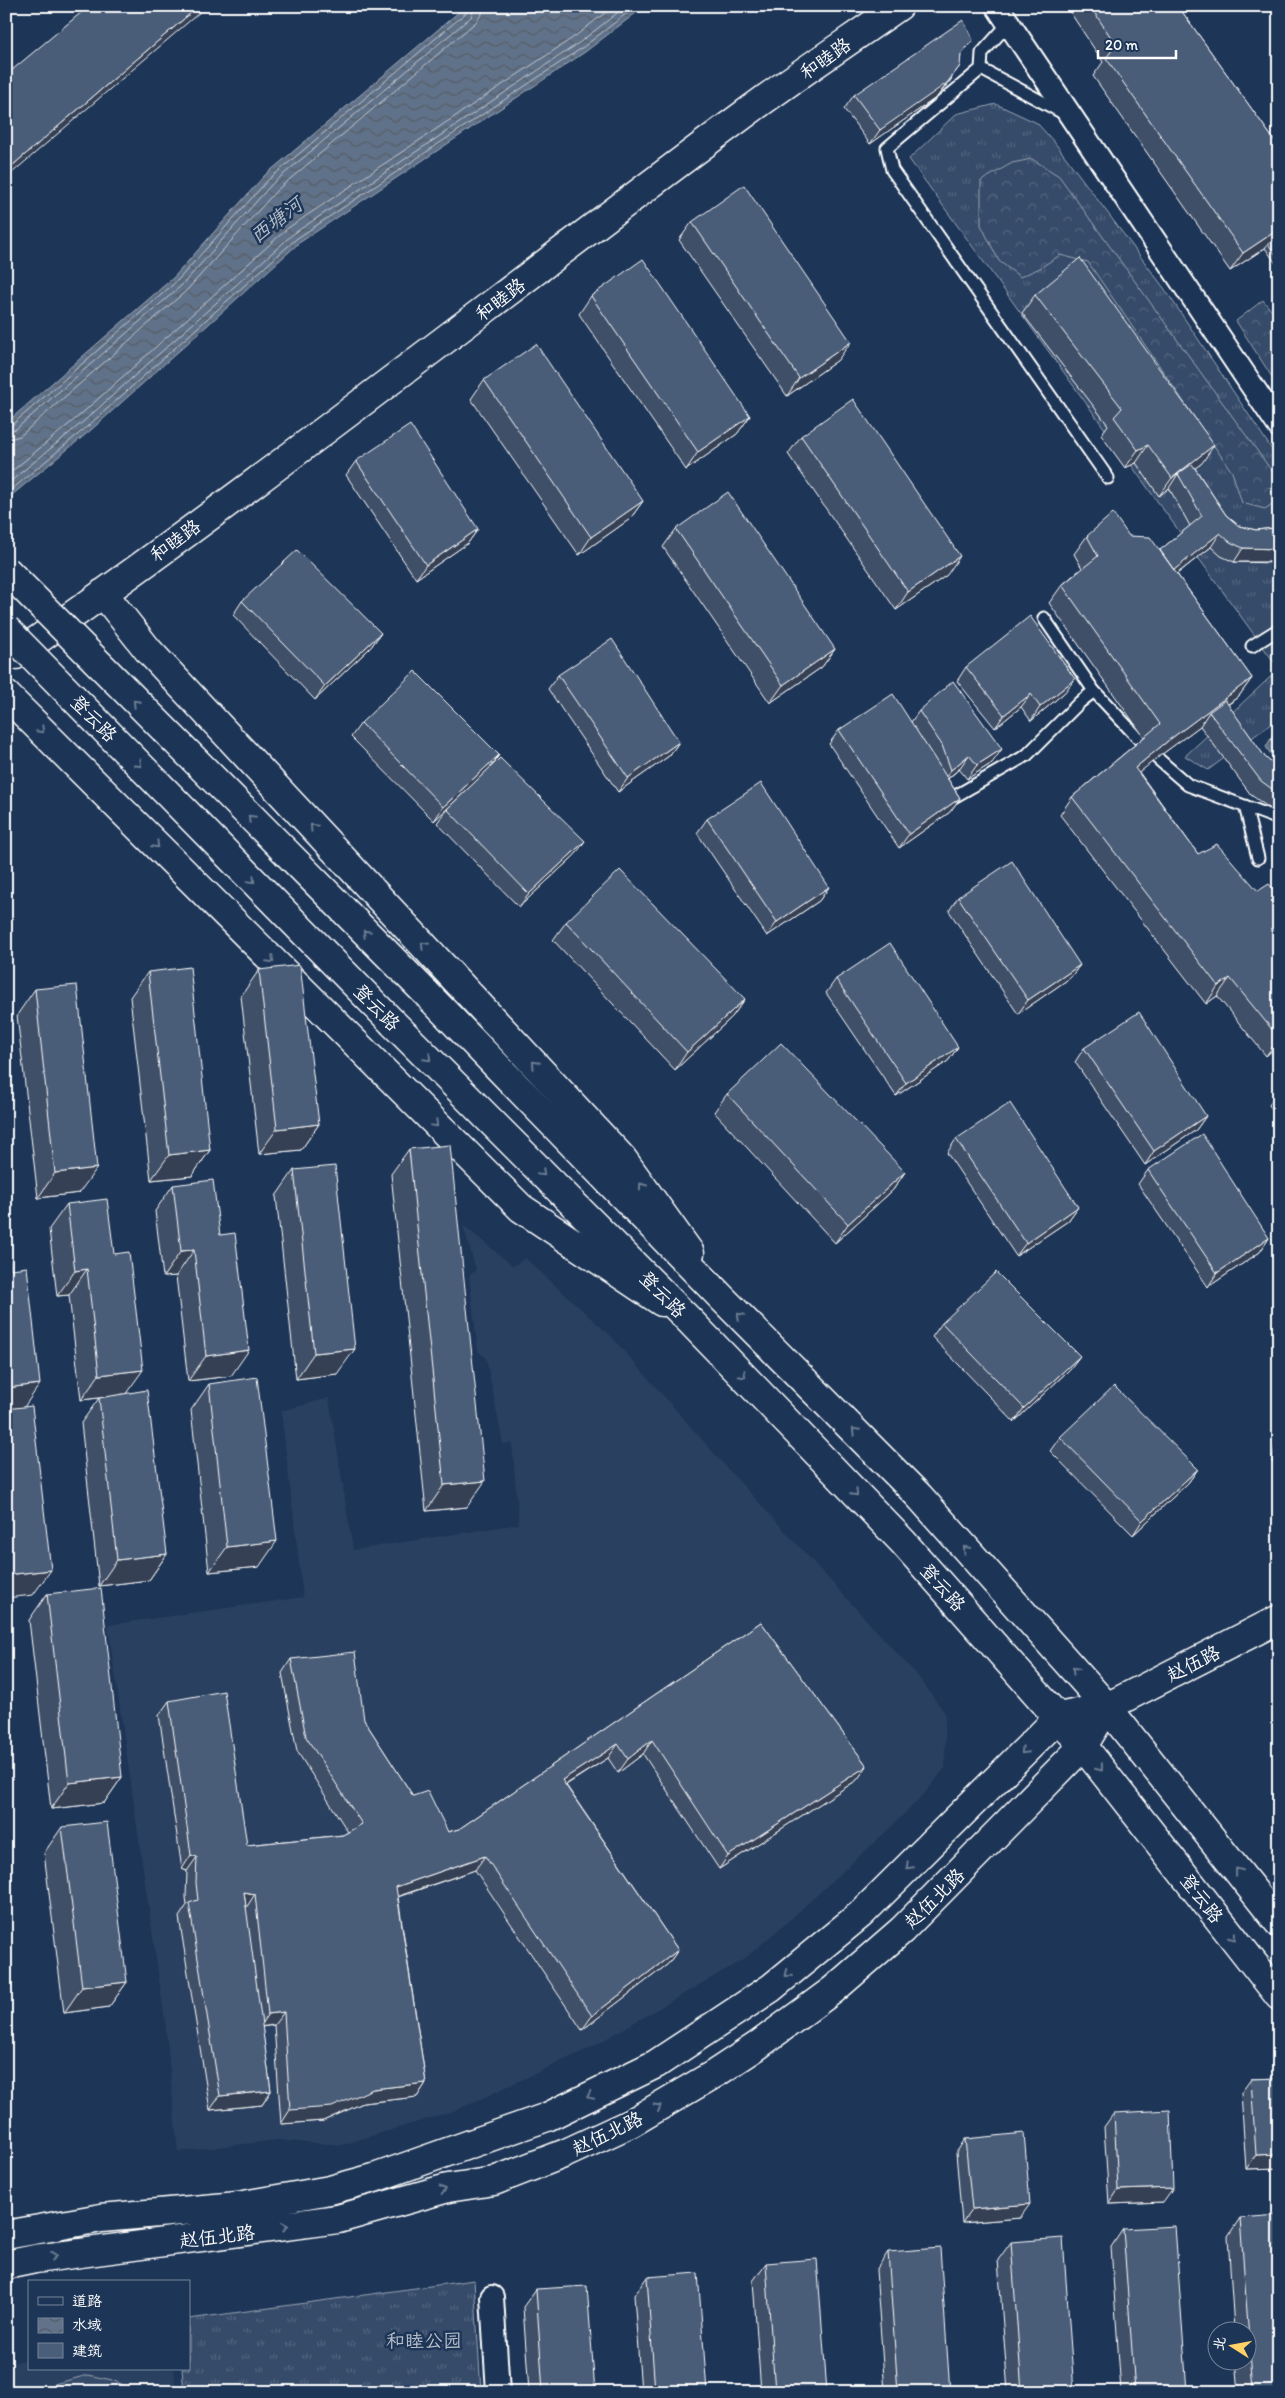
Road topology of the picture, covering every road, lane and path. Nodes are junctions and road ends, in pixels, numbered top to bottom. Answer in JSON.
{"nodes":[{"id":1,"x":899,"y":6,"type":"edge"},
{"id":2,"x":1003,"y":15,"type":"edge"},
{"id":3,"x":981,"y":69,"type":"junction"},
{"id":4,"x":1072,"y":117,"type":"junction"},
{"id":5,"x":1279,"y":426,"type":"edge"},
{"id":6,"x":1108,"y":478,"type":"dead end"},
{"id":7,"x":6,"y":570,"type":"edge"},
{"id":8,"x":103,"y":593,"type":"junction"},
{"id":9,"x":1044,"y":618,"type":"dead end"},
{"id":10,"x":6,"y":629,"type":"edge"},
{"id":11,"x":1279,"y":629,"type":"edge"},
{"id":12,"x":1252,"y":646,"type":"dead end"},
{"id":13,"x":6,"y":655,"type":"edge"},
{"id":14,"x":1094,"y":692,"type":"junction"},
{"id":15,"x":6,"y":695,"type":"edge"},
{"id":16,"x":952,"y":798,"type":"edge"},
{"id":17,"x":1245,"y":806,"type":"junction"},
{"id":18,"x":1279,"y":819,"type":"edge"},
{"id":19,"x":1258,"y":858,"type":"dead end"},
{"id":20,"x":721,"y":1297,"type":"junction"},
{"id":21,"x":690,"y":1320,"type":"junction"},
{"id":22,"x":1279,"y":1619,"type":"edge"},
{"id":23,"x":1107,"y":1706,"type":"junction"},
{"id":24,"x":1058,"y":1717,"type":"junction"},
{"id":25,"x":1083,"y":1746,"type":"junction"},
{"id":26,"x":1279,"y":1923,"type":"edge"},
{"id":27,"x":1279,"y":1996,"type":"edge"},
{"id":28,"x":6,"y":2235,"type":"edge"},
{"id":29,"x":6,"y":2265,"type":"edge"},
{"id":30,"x":492,"y":2297,"type":"dead end"},
{"id":31,"x":498,"y":2392,"type":"edge"}],
"edges":[{"from":1,"to":8,"type":"main road","name":"和睦路"},
{"from":2,"to":3,"type":"lane"},
{"from":2,"to":4,"type":"street"},
{"from":3,"to":4,"type":"lane"},
{"from":3,"to":6,"type":"lane"},
{"from":4,"to":5,"type":"street"},
{"from":20,"to":7,"type":"main road","name":"登云路","one_way":true,"bridge":true},
{"from":8,"to":13,"type":"main road","name":"和睦路"},
{"from":20,"to":8,"type":"main road","one_way":true},
{"from":9,"to":14,"type":"lane"},
{"from":10,"to":21,"type":"main road","name":"登云路","one_way":true,"bridge":true},
{"from":11,"to":12,"type":"lane"},
{"from":14,"to":16,"type":"lane"},
{"from":14,"to":17,"type":"lane"},
{"from":15,"to":21,"type":"main road","one_way":true},
{"from":17,"to":18,"type":"lane"},
{"from":17,"to":19,"type":"lane"},
{"from":23,"to":20,"type":"main road","name":"登云路","one_way":true},
{"from":21,"to":24,"type":"main road","name":"登云路","one_way":true},
{"from":22,"to":23,"type":"main road","name":"赵伍路"},
{"from":23,"to":24,"type":"main road","name":"赵伍路"},
{"from":23,"to":25,"type":"main road"},
{"from":26,"to":23,"type":"main road","name":"登云路","one_way":true},
{"from":24,"to":25,"type":"main road","name":"登云路"},
{"from":24,"to":28,"type":"main road","name":"赵伍北路","one_way":true},
{"from":25,"to":27,"type":"main road","name":"登云路","one_way":true},
{"from":29,"to":25,"type":"main road","name":"赵伍北路","one_way":true},
{"from":30,"to":31,"type":"street"}]}
